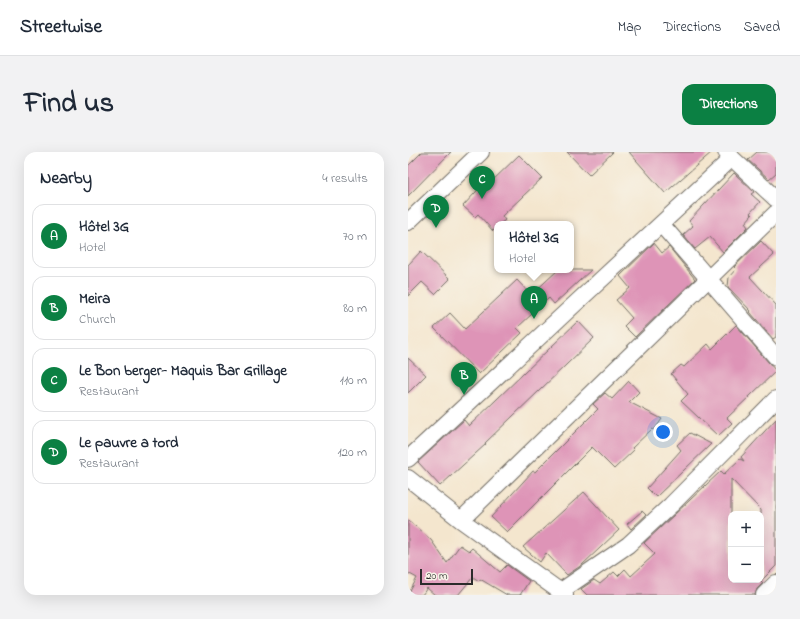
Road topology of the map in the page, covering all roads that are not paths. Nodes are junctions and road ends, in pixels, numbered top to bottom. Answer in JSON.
{"nodes":[{"id":1,"x":474,"y":154,"type":"edge"},
{"id":2,"x":729,"y":155,"type":"edge"},
{"id":3,"x":776,"y":200,"type":"edge"},
{"id":4,"x":776,"y":213,"type":"edge"},
{"id":5,"x":408,"y":222,"type":"edge"},
{"id":6,"x":661,"y":224,"type":"junction"},
{"id":7,"x":708,"y":278,"type":"junction"},
{"id":8,"x":776,"y":357,"type":"edge"},
{"id":9,"x":776,"y":399,"type":"edge"},
{"id":10,"x":408,"y":459,"type":"edge"},
{"id":11,"x":408,"y":478,"type":"edge"},
{"id":12,"x":461,"y":520,"type":"junction"},
{"id":13,"x":776,"y":583,"type":"edge"},
{"id":14,"x":563,"y":593,"type":"edge"},
{"id":15,"x":764,"y":595,"type":"edge"}],
"edges":[{"from":1,"to":5,"type":"street"},
{"from":2,"to":3,"type":"street"},
{"from":2,"to":6,"type":"street"},
{"from":4,"to":7,"type":"street"},
{"from":6,"to":7,"type":"street"},
{"from":6,"to":10,"type":"street"},
{"from":7,"to":8,"type":"street"},
{"from":7,"to":12,"type":"street"},
{"from":9,"to":14,"type":"street"},
{"from":11,"to":12,"type":"street"},
{"from":12,"to":14,"type":"street"},
{"from":13,"to":15,"type":"street"}]}
